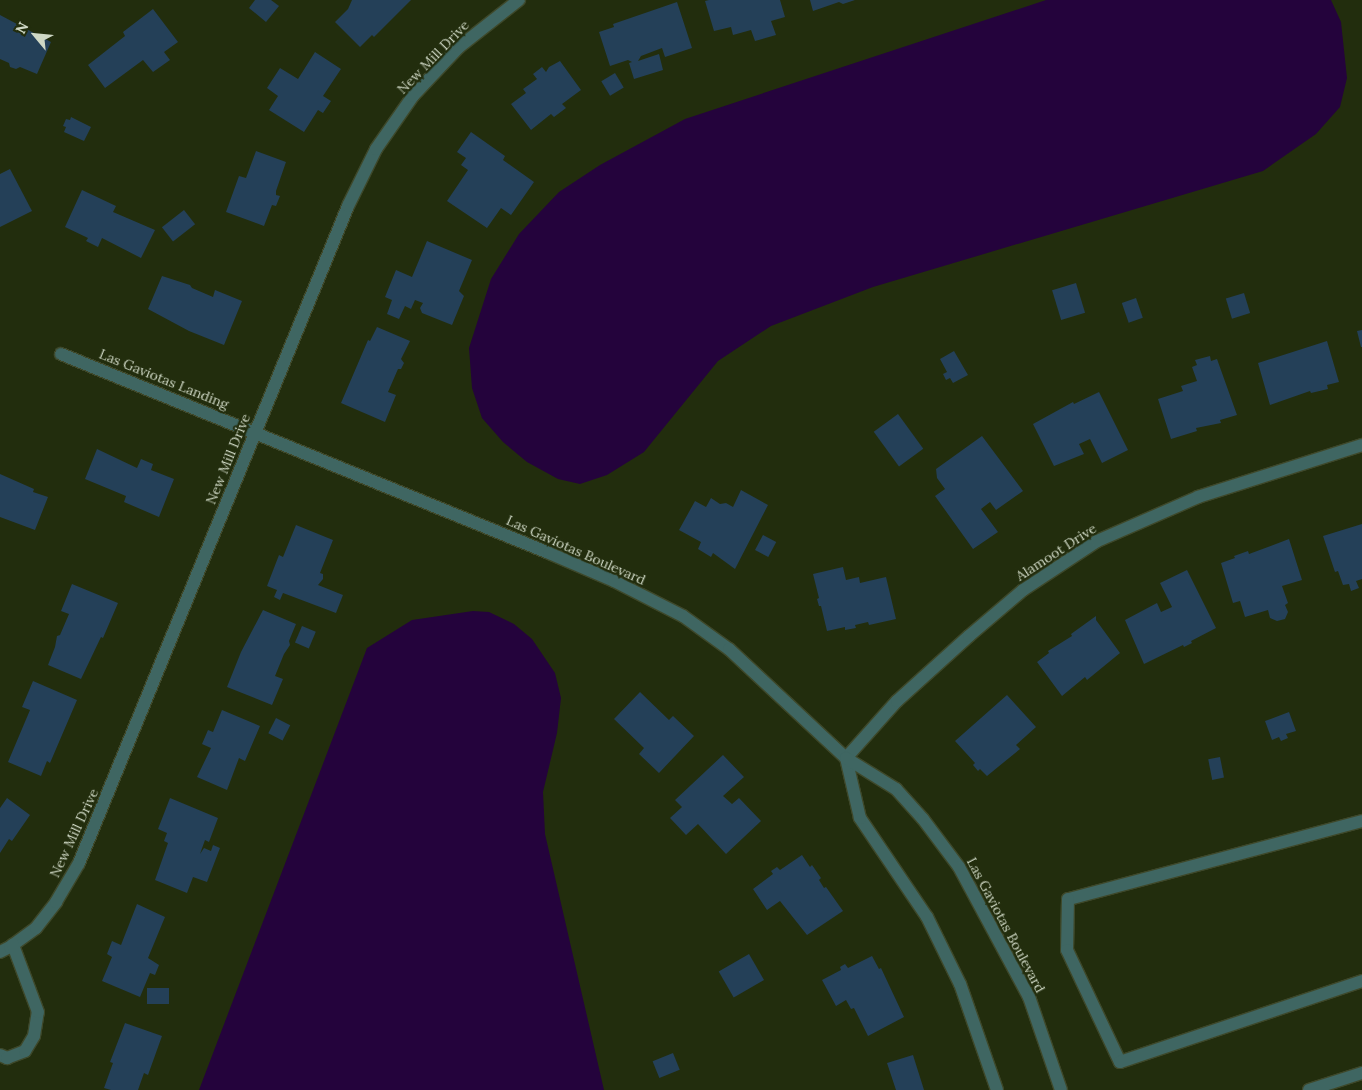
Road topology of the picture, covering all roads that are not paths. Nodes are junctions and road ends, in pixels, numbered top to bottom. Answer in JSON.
{"nodes":[{"id":1,"x":519,"y":0,"type":"edge"},
{"id":2,"x":61,"y":354,"type":"dead end"},
{"id":3,"x":255,"y":432,"type":"junction"},
{"id":4,"x":1362,"y":445,"type":"edge"},
{"id":5,"x":846,"y":758,"type":"junction"},
{"id":6,"x":1362,"y":821,"type":"edge"},
{"id":7,"x":13,"y":945,"type":"junction"},
{"id":8,"x":0,"y":952,"type":"edge"},
{"id":9,"x":1362,"y":981,"type":"edge"},
{"id":10,"x":0,"y":1055,"type":"edge"},
{"id":11,"x":1362,"y":1073,"type":"edge"},
{"id":12,"x":997,"y":1090,"type":"edge"},
{"id":13,"x":1061,"y":1090,"type":"edge"},
{"id":14,"x":1309,"y":1090,"type":"edge"}],
"edges":[{"from":1,"to":3,"type":"street","name":"New Mill Drive"},
{"from":2,"to":3,"type":"street","name":"Las Gaviotas Landing"},
{"from":3,"to":5,"type":"street","name":"Las Gaviotas Boulevard"},
{"from":3,"to":7,"type":"street","name":"New Mill Drive"},
{"from":4,"to":5,"type":"street","name":"Alamoot Drive"},
{"from":5,"to":12,"type":"street"},
{"from":5,"to":13,"type":"street","name":"Las Gaviotas Boulevard"},
{"from":6,"to":9,"type":"street"},
{"from":7,"to":8,"type":"street","name":"New Mill Drive"},
{"from":7,"to":10,"type":"street"},
{"from":11,"to":14,"type":"street"}]}
